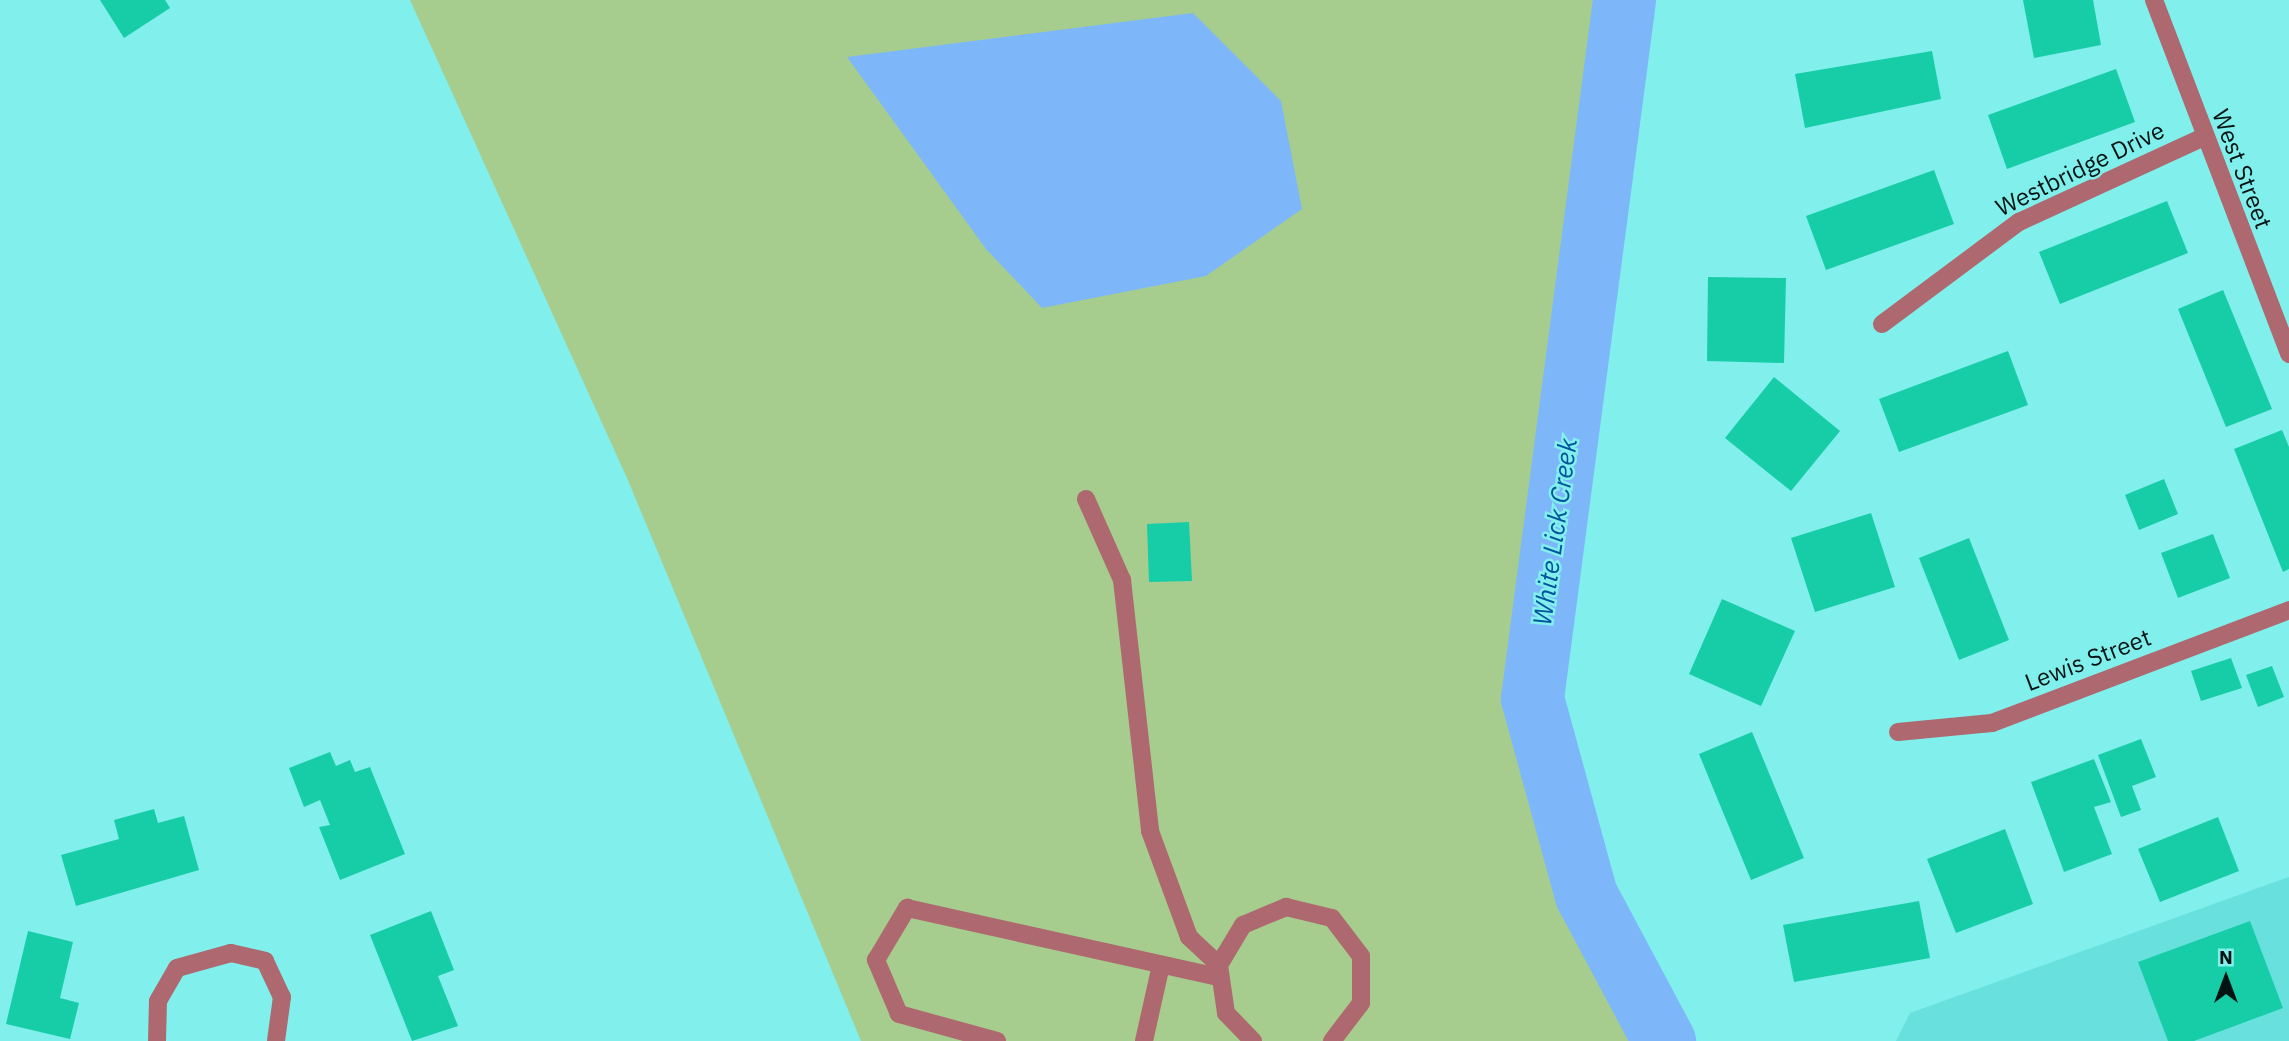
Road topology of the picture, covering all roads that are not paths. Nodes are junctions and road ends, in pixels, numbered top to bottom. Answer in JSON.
{"nodes":[{"id":1,"x":2154,"y":0,"type":"edge"},
{"id":2,"x":2202,"y":138,"type":"junction"},
{"id":3,"x":1882,"y":324,"type":"dead end"},
{"id":4,"x":2289,"y":354,"type":"edge"},
{"id":5,"x":1086,"y":499,"type":"dead end"},
{"id":6,"x":2289,"y":610,"type":"edge"},
{"id":7,"x":1898,"y":732,"type":"dead end"},
{"id":8,"x":1161,"y":965,"type":"junction"},
{"id":9,"x":1219,"y":971,"type":"junction"},
{"id":10,"x":157,"y":1041,"type":"edge"},
{"id":11,"x":276,"y":1041,"type":"edge"},
{"id":12,"x":997,"y":1041,"type":"edge"},
{"id":13,"x":1144,"y":1041,"type":"edge"},
{"id":14,"x":1253,"y":1041,"type":"edge"},
{"id":15,"x":1332,"y":1041,"type":"edge"}],
"edges":[{"from":1,"to":2,"type":"street","name":"West Street"},
{"from":2,"to":3,"type":"street","name":"Westbridge Drive"},
{"from":2,"to":4,"type":"street","name":"West Street"},
{"from":5,"to":9,"type":"street"},
{"from":6,"to":7,"type":"street","name":"Lewis Street"},
{"from":8,"to":9,"type":"street"},
{"from":8,"to":12,"type":"street"},
{"from":8,"to":13,"type":"street"},
{"from":9,"to":14,"type":"street"},
{"from":9,"to":15,"type":"street"},
{"from":10,"to":11,"type":"street"}]}
